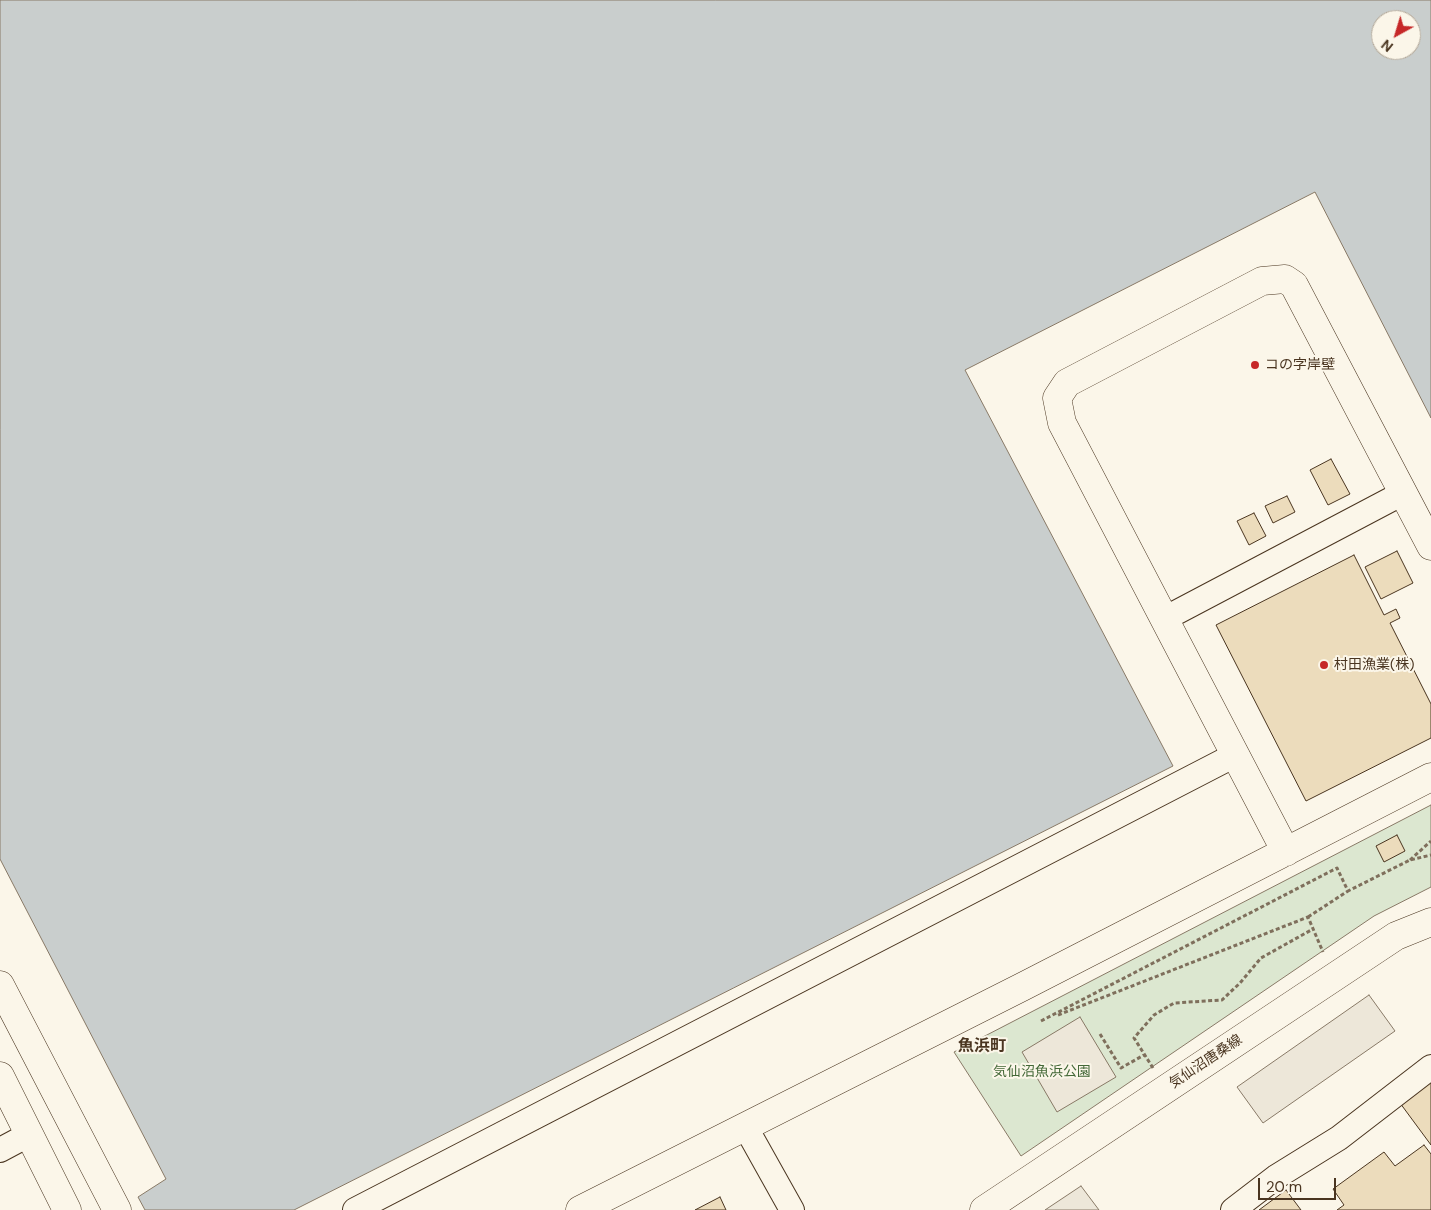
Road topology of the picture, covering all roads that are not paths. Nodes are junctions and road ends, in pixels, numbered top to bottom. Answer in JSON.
{"nodes":[{"id":1,"x":1403,"y":493,"type":"junction"},
{"id":2,"x":1431,"y":546,"type":"edge"},
{"id":3,"x":1164,"y":620,"type":"junction"},
{"id":4,"x":1235,"y":755,"type":"junction"},
{"id":5,"x":1431,"y":777,"type":"edge"},
{"id":6,"x":1286,"y":852,"type":"junction"},
{"id":7,"x":1431,"y":922,"type":"edge"},
{"id":8,"x":0,"y":985,"type":"edge"},
{"id":9,"x":1431,"y":1067,"type":"edge"},
{"id":10,"x":0,"y":1076,"type":"edge"},
{"id":11,"x":746,"y":1126,"type":"junction"},
{"id":12,"x":30,"y":1134,"type":"junction"},
{"id":13,"x":0,"y":1150,"type":"edge"},
{"id":14,"x":67,"y":1210,"type":"edge"},
{"id":15,"x":117,"y":1210,"type":"edge"},
{"id":16,"x":355,"y":1210,"type":"edge"},
{"id":17,"x":580,"y":1210,"type":"edge"},
{"id":18,"x":792,"y":1210,"type":"edge"},
{"id":19,"x":984,"y":1210,"type":"edge"},
{"id":20,"x":1232,"y":1210,"type":"edge"}],
"edges":[{"from":1,"to":2,"type":"street"},
{"from":1,"to":3,"type":"street"},
{"from":1,"to":3,"type":"street"},
{"from":3,"to":4,"type":"street"},
{"from":4,"to":6,"type":"street"},
{"from":4,"to":16,"type":"street"},
{"from":5,"to":6,"type":"street"},
{"from":6,"to":11,"type":"street"},
{"from":7,"to":19,"type":"street","name":"気仙沼唐桑線"},
{"from":8,"to":15,"type":"street"},
{"from":9,"to":20,"type":"street"},
{"from":10,"to":12,"type":"street"},
{"from":11,"to":17,"type":"street"},
{"from":11,"to":18,"type":"street"},
{"from":12,"to":13,"type":"street"},
{"from":12,"to":14,"type":"street"}]}
